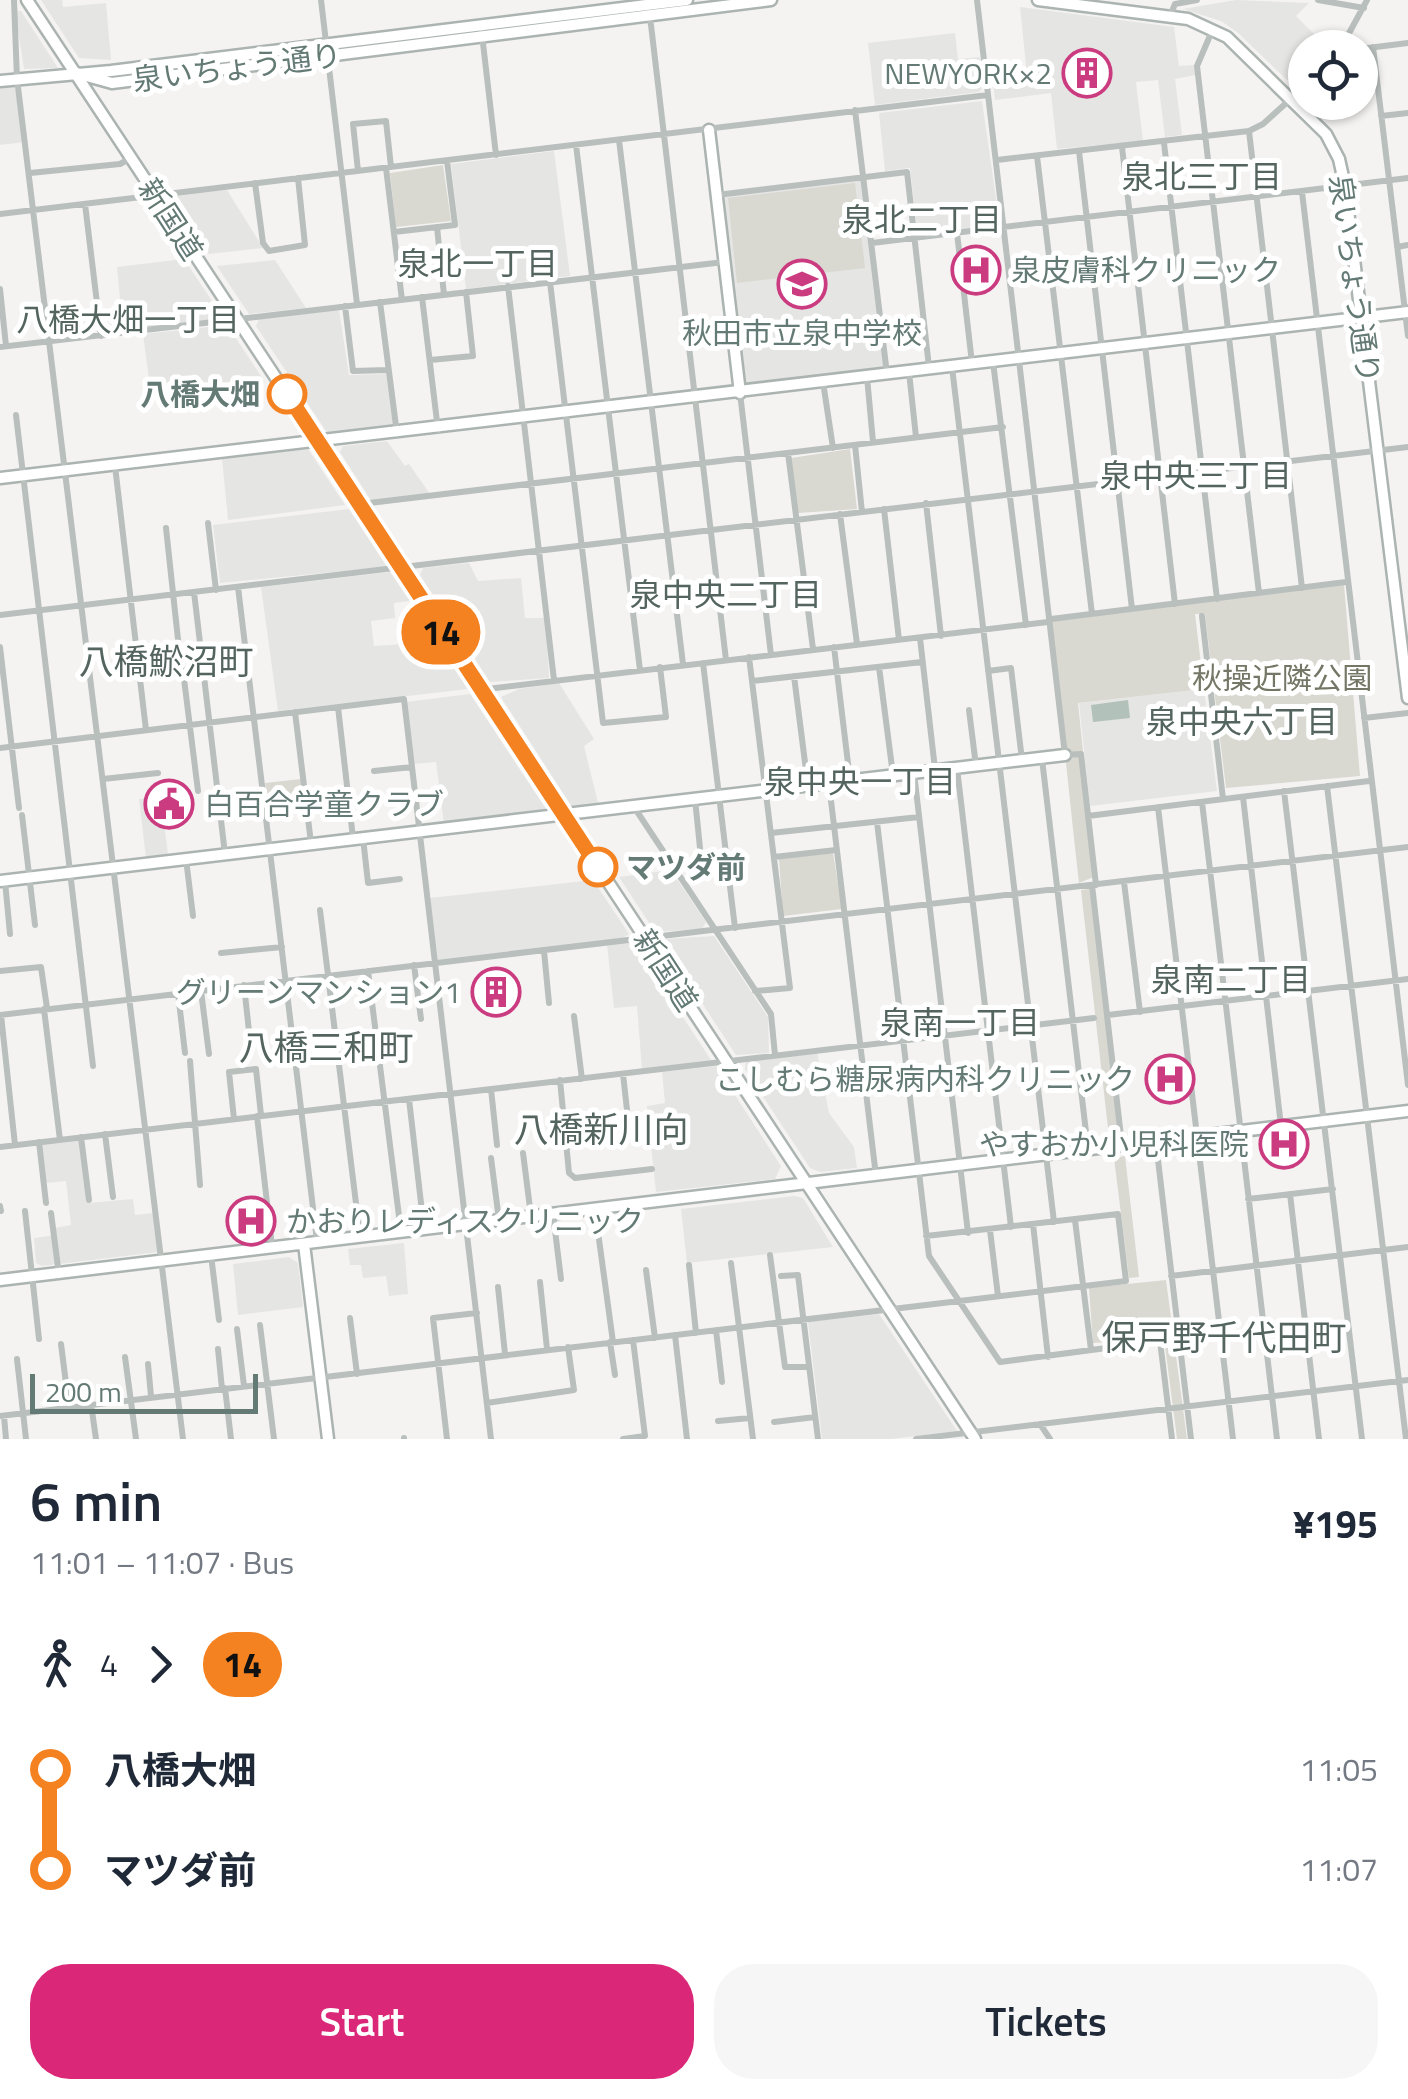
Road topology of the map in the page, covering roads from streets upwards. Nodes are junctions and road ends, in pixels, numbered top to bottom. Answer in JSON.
{"nodes":[{"id":1,"x":14,"y":0,"type":"edge"},
{"id":2,"x":27,"y":0,"type":"edge"},
{"id":3,"x":321,"y":0,"type":"edge"},
{"id":4,"x":687,"y":0,"type":"edge"},
{"id":5,"x":770,"y":0,"type":"edge"},
{"id":6,"x":977,"y":0,"type":"edge"},
{"id":7,"x":1042,"y":0,"type":"edge"},
{"id":8,"x":1195,"y":0,"type":"edge"},
{"id":9,"x":1318,"y":0,"type":"edge"},
{"id":10,"x":1365,"y":4,"type":"edge"},
{"id":11,"x":645,"y":7,"type":"edge"},
{"id":12,"x":1170,"y":16,"type":"junction"},
{"id":13,"x":1214,"y":29,"type":"junction"},
{"id":14,"x":1351,"y":30,"type":"edge"},
{"id":15,"x":481,"y":31,"type":"junction"},
{"id":16,"x":1408,"y":43,"type":"edge"},
{"id":17,"x":1378,"y":47,"type":"edge"},
{"id":18,"x":328,"y":50,"type":"junction"},
{"id":19,"x":76,"y":72,"type":"junction"},
{"id":20,"x":18,"y":79,"type":"junction"},
{"id":21,"x":0,"y":81,"type":"edge"},
{"id":22,"x":1288,"y":93,"type":"edge"},
{"id":23,"x":1378,"y":93,"type":"edge"},
{"id":24,"x":988,"y":95,"type":"junction"},
{"id":25,"x":1288,"y":101,"type":"edge"},
{"id":26,"x":856,"y":110,"type":"junction"},
{"id":27,"x":1408,"y":113,"type":"edge"},
{"id":28,"x":1381,"y":116,"type":"junction"},
{"id":29,"x":1312,"y":120,"type":"edge"},
{"id":30,"x":708,"y":130,"type":"junction"},
{"id":31,"x":1249,"y":130,"type":"junction"},
{"id":32,"x":663,"y":135,"type":"junction"},
{"id":33,"x":1208,"y":136,"type":"junction"},
{"id":34,"x":619,"y":140,"type":"junction"},
{"id":35,"x":1164,"y":143,"type":"junction"},
{"id":36,"x":576,"y":146,"type":"junction"},
{"id":37,"x":1122,"y":146,"type":"junction"},
{"id":38,"x":1079,"y":150,"type":"junction"},
{"id":39,"x":496,"y":155,"type":"junction"},
{"id":40,"x":1037,"y":156,"type":"junction"},
{"id":41,"x":131,"y":158,"type":"junction"},
{"id":42,"x":997,"y":160,"type":"junction"},
{"id":43,"x":447,"y":161,"type":"junction"},
{"id":44,"x":389,"y":168,"type":"junction"},
{"id":45,"x":358,"y":172,"type":"junction"},
{"id":46,"x":30,"y":173,"type":"junction"},
{"id":47,"x":342,"y":173,"type":"junction"},
{"id":48,"x":864,"y":177,"type":"junction"},
{"id":49,"x":298,"y":178,"type":"junction"},
{"id":50,"x":1408,"y":178,"type":"edge"},
{"id":51,"x":1389,"y":180,"type":"junction"},
{"id":52,"x":255,"y":183,"type":"junction"},
{"id":53,"x":1346,"y":186,"type":"junction"},
{"id":54,"x":1302,"y":192,"type":"junction"},
{"id":55,"x":717,"y":194,"type":"junction"},
{"id":56,"x":155,"y":195,"type":"junction"},
{"id":57,"x":1258,"y":197,"type":"junction"},
{"id":58,"x":1216,"y":202,"type":"junction"},
{"id":59,"x":85,"y":204,"type":"junction"},
{"id":60,"x":1173,"y":207,"type":"junction"},
{"id":61,"x":35,"y":210,"type":"junction"},
{"id":62,"x":1129,"y":213,"type":"junction"},
{"id":63,"x":0,"y":214,"type":"edge"},
{"id":64,"x":1088,"y":218,"type":"junction"},
{"id":65,"x":1045,"y":223,"type":"junction"},
{"id":66,"x":436,"y":227,"type":"junction"},
{"id":67,"x":1004,"y":228,"type":"junction"},
{"id":68,"x":394,"y":232,"type":"junction"},
{"id":69,"x":957,"y":233,"type":"junction"},
{"id":70,"x":914,"y":238,"type":"junction"},
{"id":71,"x":872,"y":243,"type":"junction"},
{"id":72,"x":1408,"y":246,"type":"edge"},
{"id":73,"x":1397,"y":247,"type":"junction"},
{"id":74,"x":726,"y":262,"type":"junction"},
{"id":75,"x":678,"y":267,"type":"junction"},
{"id":76,"x":635,"y":271,"type":"junction"},
{"id":77,"x":592,"y":276,"type":"junction"},
{"id":78,"x":550,"y":282,"type":"junction"},
{"id":79,"x":508,"y":286,"type":"junction"},
{"id":80,"x":0,"y":289,"type":"edge"},
{"id":81,"x":466,"y":292,"type":"junction"},
{"id":82,"x":444,"y":295,"type":"junction"},
{"id":83,"x":422,"y":297,"type":"junction"},
{"id":84,"x":402,"y":300,"type":"junction"},
{"id":85,"x":380,"y":302,"type":"junction"},
{"id":86,"x":357,"y":304,"type":"junction"},
{"id":87,"x":345,"y":306,"type":"junction"},
{"id":88,"x":1406,"y":313,"type":"edge"},
{"id":89,"x":1361,"y":318,"type":"junction"},
{"id":90,"x":237,"y":319,"type":"junction"},
{"id":91,"x":1316,"y":323,"type":"junction"},
{"id":92,"x":1274,"y":328,"type":"junction"},
{"id":93,"x":1232,"y":334,"type":"junction"},
{"id":94,"x":101,"y":336,"type":"junction"},
{"id":95,"x":1408,"y":336,"type":"edge"},
{"id":96,"x":1189,"y":339,"type":"junction"},
{"id":97,"x":49,"y":340,"type":"junction"},
{"id":98,"x":1145,"y":344,"type":"junction"},
{"id":99,"x":3,"y":346,"type":"edge"},
{"id":100,"x":1103,"y":349,"type":"junction"},
{"id":101,"x":1060,"y":354,"type":"junction"},
{"id":102,"x":1020,"y":359,"type":"junction"},
{"id":103,"x":430,"y":360,"type":"junction"},
{"id":104,"x":994,"y":362,"type":"junction"},
{"id":105,"x":972,"y":364,"type":"junction"},
{"id":106,"x":952,"y":367,"type":"junction"},
{"id":107,"x":930,"y":369,"type":"junction"},
{"id":108,"x":388,"y":370,"type":"junction"},
{"id":109,"x":909,"y":372,"type":"junction"},
{"id":110,"x":887,"y":374,"type":"junction"},
{"id":111,"x":866,"y":377,"type":"junction"},
{"id":112,"x":823,"y":382,"type":"junction"},
{"id":113,"x":740,"y":393,"type":"junction"},
{"id":114,"x":692,"y":398,"type":"junction"},
{"id":115,"x":651,"y":403,"type":"junction"},
{"id":116,"x":608,"y":409,"type":"junction"},
{"id":117,"x":16,"y":415,"type":"dead end"},
{"id":118,"x":565,"y":415,"type":"junction"},
{"id":119,"x":524,"y":420,"type":"junction"},
{"id":120,"x":1003,"y":427,"type":"junction"},
{"id":121,"x":438,"y":430,"type":"junction"},
{"id":122,"x":959,"y":433,"type":"junction"},
{"id":123,"x":397,"y":435,"type":"junction"},
{"id":124,"x":916,"y":437,"type":"junction"},
{"id":125,"x":873,"y":442,"type":"junction"},
{"id":126,"x":319,"y":444,"type":"junction"},
{"id":127,"x":854,"y":445,"type":"junction"},
{"id":128,"x":1408,"y":446,"type":"edge"},
{"id":129,"x":832,"y":448,"type":"junction"},
{"id":130,"x":1378,"y":450,"type":"junction"},
{"id":131,"x":788,"y":453,"type":"junction"},
{"id":132,"x":1332,"y":456,"type":"junction"},
{"id":133,"x":748,"y":458,"type":"junction"},
{"id":134,"x":1287,"y":461,"type":"junction"},
{"id":135,"x":702,"y":463,"type":"junction"},
{"id":136,"x":116,"y":466,"type":"junction"},
{"id":137,"x":1244,"y":466,"type":"junction"},
{"id":138,"x":659,"y":468,"type":"junction"},
{"id":139,"x":66,"y":471,"type":"junction"},
{"id":140,"x":1202,"y":471,"type":"junction"},
{"id":141,"x":617,"y":474,"type":"junction"},
{"id":142,"x":24,"y":476,"type":"junction"},
{"id":143,"x":1160,"y":477,"type":"junction"},
{"id":144,"x":0,"y":478,"type":"edge"},
{"id":145,"x":573,"y":479,"type":"junction"},
{"id":146,"x":1118,"y":482,"type":"junction"},
{"id":147,"x":532,"y":484,"type":"junction"},
{"id":148,"x":1076,"y":486,"type":"junction"},
{"id":149,"x":1035,"y":491,"type":"junction"},
{"id":150,"x":1010,"y":494,"type":"junction"},
{"id":151,"x":967,"y":499,"type":"junction"},
{"id":152,"x":926,"y":503,"type":"junction"},
{"id":153,"x":359,"y":504,"type":"junction"},
{"id":154,"x":884,"y":509,"type":"junction"},
{"id":155,"x":862,"y":512,"type":"junction"},
{"id":156,"x":840,"y":514,"type":"junction"},
{"id":157,"x":798,"y":520,"type":"junction"},
{"id":158,"x":208,"y":524,"type":"dead end"},
{"id":159,"x":756,"y":525,"type":"junction"},
{"id":160,"x":166,"y":528,"type":"dead end"},
{"id":161,"x":710,"y":530,"type":"junction"},
{"id":162,"x":666,"y":535,"type":"junction"},
{"id":163,"x":624,"y":541,"type":"junction"},
{"id":164,"x":582,"y":546,"type":"junction"},
{"id":165,"x":540,"y":551,"type":"junction"},
{"id":166,"x":400,"y":568,"type":"junction"},
{"id":167,"x":1346,"y":582,"type":"junction"},
{"id":168,"x":238,"y":587,"type":"junction"},
{"id":169,"x":1302,"y":588,"type":"junction"},
{"id":170,"x":216,"y":590,"type":"junction"},
{"id":171,"x":194,"y":592,"type":"junction"},
{"id":172,"x":1259,"y":593,"type":"junction"},
{"id":173,"x":174,"y":595,"type":"junction"},
{"id":174,"x":1216,"y":599,"type":"junction"},
{"id":175,"x":132,"y":600,"type":"junction"},
{"id":176,"x":1174,"y":604,"type":"junction"},
{"id":177,"x":82,"y":605,"type":"junction"},
{"id":178,"x":1132,"y":609,"type":"junction"},
{"id":179,"x":39,"y":610,"type":"junction"},
{"id":180,"x":1092,"y":614,"type":"junction"},
{"id":181,"x":0,"y":615,"type":"edge"},
{"id":182,"x":1202,"y":616,"type":"dead end"},
{"id":183,"x":1050,"y":620,"type":"junction"},
{"id":184,"x":1026,"y":625,"type":"junction"},
{"id":185,"x":983,"y":631,"type":"junction"},
{"id":186,"x":941,"y":636,"type":"junction"},
{"id":187,"x":920,"y":638,"type":"junction"},
{"id":188,"x":899,"y":640,"type":"junction"},
{"id":189,"x":857,"y":644,"type":"junction"},
{"id":190,"x":0,"y":647,"type":"edge"},
{"id":191,"x":834,"y":647,"type":"junction"},
{"id":192,"x":814,"y":649,"type":"junction"},
{"id":193,"x":772,"y":655,"type":"junction"},
{"id":194,"x":749,"y":657,"type":"junction"},
{"id":195,"x":726,"y":660,"type":"junction"},
{"id":196,"x":922,"y":662,"type":"junction"},
{"id":197,"x":703,"y":663,"type":"junction"},
{"id":198,"x":683,"y":664,"type":"junction"},
{"id":199,"x":660,"y":667,"type":"junction"},
{"id":200,"x":879,"y":667,"type":"junction"},
{"id":201,"x":640,"y":670,"type":"junction"},
{"id":202,"x":988,"y":670,"type":"junction"},
{"id":203,"x":837,"y":672,"type":"junction"},
{"id":204,"x":598,"y":674,"type":"junction"},
{"id":205,"x":794,"y":676,"type":"junction"},
{"id":206,"x":554,"y":680,"type":"junction"},
{"id":207,"x":752,"y":681,"type":"junction"},
{"id":208,"x":479,"y":690,"type":"junction"},
{"id":209,"x":1408,"y":698,"type":"edge"},
{"id":210,"x":338,"y":706,"type":"junction"},
{"id":211,"x":970,"y":710,"type":"dead end"},
{"id":212,"x":295,"y":712,"type":"junction"},
{"id":213,"x":1408,"y":713,"type":"edge"},
{"id":214,"x":253,"y":717,"type":"junction"},
{"id":215,"x":1364,"y":718,"type":"junction"},
{"id":216,"x":210,"y":722,"type":"junction"},
{"id":217,"x":190,"y":725,"type":"junction"},
{"id":218,"x":146,"y":730,"type":"junction"},
{"id":219,"x":98,"y":736,"type":"junction"},
{"id":220,"x":54,"y":740,"type":"junction"},
{"id":221,"x":12,"y":746,"type":"junction"},
{"id":222,"x":0,"y":748,"type":"edge"},
{"id":223,"x":1064,"y":756,"type":"junction"},
{"id":224,"x":1042,"y":758,"type":"junction"},
{"id":225,"x":1022,"y":760,"type":"junction"},
{"id":226,"x":999,"y":763,"type":"junction"},
{"id":227,"x":976,"y":766,"type":"junction"},
{"id":228,"x":412,"y":767,"type":"junction"},
{"id":229,"x":956,"y":768,"type":"junction"},
{"id":230,"x":374,"y":770,"type":"dead end"},
{"id":231,"x":936,"y":770,"type":"junction"},
{"id":232,"x":158,"y":773,"type":"dead end"},
{"id":233,"x":914,"y":773,"type":"junction"},
{"id":234,"x":893,"y":775,"type":"junction"},
{"id":235,"x":103,"y":780,"type":"junction"},
{"id":236,"x":850,"y":780,"type":"junction"},
{"id":237,"x":1370,"y":781,"type":"junction"},
{"id":238,"x":829,"y":783,"type":"junction"},
{"id":239,"x":808,"y":786,"type":"junction"},
{"id":240,"x":1327,"y":786,"type":"junction"},
{"id":241,"x":198,"y":790,"type":"dead end"},
{"id":242,"x":766,"y":790,"type":"junction"},
{"id":243,"x":1284,"y":791,"type":"junction"},
{"id":244,"x":719,"y":796,"type":"junction"},
{"id":245,"x":1243,"y":797,"type":"junction"},
{"id":246,"x":695,"y":799,"type":"junction"},
{"id":247,"x":1223,"y":799,"type":"junction"},
{"id":248,"x":1202,"y":802,"type":"junction"},
{"id":249,"x":634,"y":806,"type":"junction"},
{"id":250,"x":1158,"y":807,"type":"junction"},
{"id":251,"x":564,"y":815,"type":"junction"},
{"id":252,"x":1088,"y":816,"type":"junction"},
{"id":253,"x":919,"y":817,"type":"junction"},
{"id":254,"x":877,"y":822,"type":"junction"},
{"id":255,"x":834,"y":826,"type":"junction"},
{"id":256,"x":418,"y":831,"type":"junction"},
{"id":257,"x":771,"y":833,"type":"junction"},
{"id":258,"x":358,"y":838,"type":"junction"},
{"id":259,"x":311,"y":843,"type":"junction"},
{"id":260,"x":270,"y":848,"type":"junction"},
{"id":261,"x":700,"y":848,"type":"dead end"},
{"id":262,"x":1408,"y":848,"type":"edge"},
{"id":263,"x":836,"y":850,"type":"junction"},
{"id":264,"x":1378,"y":850,"type":"junction"},
{"id":265,"x":225,"y":854,"type":"junction"},
{"id":266,"x":774,"y":856,"type":"junction"},
{"id":267,"x":1334,"y":856,"type":"junction"},
{"id":268,"x":186,"y":858,"type":"junction"},
{"id":269,"x":1291,"y":860,"type":"junction"},
{"id":270,"x":114,"y":866,"type":"junction"},
{"id":271,"x":1251,"y":866,"type":"junction"},
{"id":272,"x":1209,"y":871,"type":"junction"},
{"id":273,"x":69,"y":872,"type":"junction"},
{"id":274,"x":1166,"y":876,"type":"junction"},
{"id":275,"x":29,"y":877,"type":"junction"},
{"id":276,"x":400,"y":879,"type":"dead end"},
{"id":277,"x":2,"y":881,"type":"edge"},
{"id":278,"x":1124,"y":882,"type":"junction"},
{"id":279,"x":1094,"y":885,"type":"junction"},
{"id":280,"x":1057,"y":890,"type":"junction"},
{"id":281,"x":1015,"y":894,"type":"junction"},
{"id":282,"x":972,"y":900,"type":"junction"},
{"id":283,"x":929,"y":906,"type":"junction"},
{"id":284,"x":320,"y":910,"type":"dead end"},
{"id":285,"x":888,"y":910,"type":"junction"},
{"id":286,"x":844,"y":915,"type":"junction"},
{"id":287,"x":193,"y":916,"type":"dead end"},
{"id":288,"x":783,"y":922,"type":"junction"},
{"id":289,"x":35,"y":926,"type":"dead end"},
{"id":290,"x":735,"y":928,"type":"junction"},
{"id":291,"x":714,"y":930,"type":"junction"},
{"id":292,"x":10,"y":934,"type":"dead end"},
{"id":293,"x":646,"y":938,"type":"junction"},
{"id":294,"x":282,"y":947,"type":"junction"},
{"id":295,"x":544,"y":951,"type":"junction"},
{"id":296,"x":221,"y":953,"type":"dead end"},
{"id":297,"x":434,"y":962,"type":"junction"},
{"id":298,"x":414,"y":965,"type":"junction"},
{"id":299,"x":0,"y":971,"type":"edge"},
{"id":300,"x":368,"y":971,"type":"junction"},
{"id":301,"x":328,"y":976,"type":"junction"},
{"id":302,"x":1408,"y":979,"type":"edge"},
{"id":303,"x":286,"y":980,"type":"junction"},
{"id":304,"x":1394,"y":980,"type":"junction"},
{"id":305,"x":244,"y":985,"type":"junction"},
{"id":306,"x":1352,"y":986,"type":"junction"},
{"id":307,"x":201,"y":990,"type":"junction"},
{"id":308,"x":1309,"y":990,"type":"junction"},
{"id":309,"x":755,"y":992,"type":"junction"},
{"id":310,"x":178,"y":994,"type":"junction"},
{"id":311,"x":1267,"y":997,"type":"junction"},
{"id":312,"x":129,"y":999,"type":"junction"},
{"id":313,"x":1224,"y":1002,"type":"junction"},
{"id":314,"x":549,"y":1003,"type":"dead end"},
{"id":315,"x":86,"y":1004,"type":"junction"},
{"id":316,"x":1182,"y":1007,"type":"junction"},
{"id":317,"x":46,"y":1008,"type":"junction"},
{"id":318,"x":1140,"y":1012,"type":"junction"},
{"id":319,"x":1,"y":1015,"type":"edge"},
{"id":320,"x":574,"y":1016,"type":"dead end"},
{"id":321,"x":1108,"y":1016,"type":"junction"},
{"id":322,"x":1094,"y":1018,"type":"dead end"},
{"id":323,"x":420,"y":1019,"type":"dead end"},
{"id":324,"x":1073,"y":1020,"type":"junction"},
{"id":325,"x":1030,"y":1025,"type":"junction"},
{"id":326,"x":988,"y":1030,"type":"junction"},
{"id":327,"x":945,"y":1036,"type":"junction"},
{"id":328,"x":903,"y":1041,"type":"junction"},
{"id":329,"x":861,"y":1046,"type":"junction"},
{"id":330,"x":251,"y":1050,"type":"dead end"},
{"id":331,"x":185,"y":1053,"type":"dead end"},
{"id":332,"x":208,"y":1054,"type":"dead end"},
{"id":333,"x":776,"y":1055,"type":"junction"},
{"id":334,"x":726,"y":1060,"type":"junction"},
{"id":335,"x":190,"y":1061,"type":"dead end"},
{"id":336,"x":93,"y":1066,"type":"dead end"},
{"id":337,"x":624,"y":1074,"type":"junction"},
{"id":338,"x":582,"y":1079,"type":"junction"},
{"id":339,"x":560,"y":1080,"type":"junction"},
{"id":340,"x":1408,"y":1085,"type":"edge"},
{"id":341,"x":492,"y":1089,"type":"junction"},
{"id":342,"x":449,"y":1094,"type":"junction"},
{"id":343,"x":409,"y":1098,"type":"junction"},
{"id":344,"x":384,"y":1101,"type":"junction"},
{"id":345,"x":344,"y":1106,"type":"junction"},
{"id":346,"x":302,"y":1110,"type":"junction"},
{"id":347,"x":1408,"y":1112,"type":"edge"},
{"id":348,"x":259,"y":1116,"type":"junction"},
{"id":349,"x":1367,"y":1116,"type":"junction"},
{"id":350,"x":234,"y":1119,"type":"junction"},
{"id":351,"x":1325,"y":1121,"type":"junction"},
{"id":352,"x":196,"y":1124,"type":"junction"},
{"id":353,"x":1282,"y":1126,"type":"junction"},
{"id":354,"x":146,"y":1130,"type":"junction"},
{"id":355,"x":1240,"y":1132,"type":"junction"},
{"id":356,"x":105,"y":1134,"type":"junction"},
{"id":357,"x":81,"y":1137,"type":"junction"},
{"id":358,"x":630,"y":1137,"type":"dead end"},
{"id":359,"x":1198,"y":1137,"type":"junction"},
{"id":360,"x":60,"y":1140,"type":"junction"},
{"id":361,"x":39,"y":1142,"type":"junction"},
{"id":362,"x":1156,"y":1142,"type":"junction"},
{"id":363,"x":16,"y":1145,"type":"junction"},
{"id":364,"x":497,"y":1145,"type":"dead end"},
{"id":365,"x":1122,"y":1146,"type":"junction"},
{"id":366,"x":0,"y":1147,"type":"edge"},
{"id":367,"x":1088,"y":1150,"type":"junction"},
{"id":368,"x":523,"y":1153,"type":"dead end"},
{"id":369,"x":1046,"y":1155,"type":"junction"},
{"id":370,"x":492,"y":1158,"type":"dead end"},
{"id":371,"x":1004,"y":1161,"type":"junction"},
{"id":372,"x":961,"y":1166,"type":"junction"},
{"id":373,"x":652,"y":1170,"type":"dead end"},
{"id":374,"x":919,"y":1171,"type":"junction"},
{"id":375,"x":876,"y":1176,"type":"junction"},
{"id":376,"x":806,"y":1182,"type":"junction"},
{"id":377,"x":200,"y":1185,"type":"dead end"},
{"id":378,"x":1333,"y":1189,"type":"junction"},
{"id":379,"x":1290,"y":1194,"type":"junction"},
{"id":380,"x":113,"y":1197,"type":"dead end"},
{"id":381,"x":1248,"y":1199,"type":"junction"},
{"id":382,"x":89,"y":1200,"type":"dead end"},
{"id":383,"x":46,"y":1203,"type":"dead end"},
{"id":384,"x":594,"y":1209,"type":"junction"},
{"id":385,"x":26,"y":1211,"type":"dead end"},
{"id":386,"x":51,"y":1213,"type":"dead end"},
{"id":387,"x":553,"y":1214,"type":"junction"},
{"id":388,"x":531,"y":1216,"type":"junction"},
{"id":389,"x":500,"y":1220,"type":"junction"},
{"id":390,"x":1074,"y":1220,"type":"junction"},
{"id":391,"x":1054,"y":1222,"type":"junction"},
{"id":392,"x":464,"y":1224,"type":"junction"},
{"id":393,"x":1033,"y":1224,"type":"junction"},
{"id":394,"x":1011,"y":1227,"type":"junction"},
{"id":395,"x":424,"y":1229,"type":"junction"},
{"id":396,"x":990,"y":1230,"type":"junction"},
{"id":397,"x":400,"y":1232,"type":"junction"},
{"id":398,"x":968,"y":1233,"type":"junction"},
{"id":399,"x":926,"y":1236,"type":"junction"},
{"id":400,"x":360,"y":1237,"type":"junction"},
{"id":401,"x":317,"y":1243,"type":"junction"},
{"id":402,"x":304,"y":1244,"type":"junction"},
{"id":403,"x":1408,"y":1247,"type":"edge"},
{"id":404,"x":272,"y":1248,"type":"junction"},
{"id":405,"x":1383,"y":1250,"type":"junction"},
{"id":406,"x":211,"y":1255,"type":"junction"},
{"id":407,"x":770,"y":1255,"type":"dead end"},
{"id":408,"x":1340,"y":1255,"type":"junction"},
{"id":409,"x":160,"y":1260,"type":"junction"},
{"id":410,"x":1298,"y":1261,"type":"junction"},
{"id":411,"x":731,"y":1263,"type":"dead end"},
{"id":412,"x":689,"y":1265,"type":"dead end"},
{"id":413,"x":1256,"y":1266,"type":"junction"},
{"id":414,"x":646,"y":1270,"type":"dead end"},
{"id":415,"x":1214,"y":1271,"type":"junction"},
{"id":416,"x":59,"y":1275,"type":"junction"},
{"id":417,"x":782,"y":1276,"type":"dead end"},
{"id":418,"x":1171,"y":1276,"type":"junction"},
{"id":419,"x":33,"y":1277,"type":"junction"},
{"id":420,"x":0,"y":1280,"type":"edge"},
{"id":421,"x":561,"y":1280,"type":"dead end"},
{"id":422,"x":540,"y":1282,"type":"dead end"},
{"id":423,"x":498,"y":1287,"type":"dead end"},
{"id":424,"x":1082,"y":1287,"type":"junction"},
{"id":425,"x":1041,"y":1292,"type":"junction"},
{"id":426,"x":998,"y":1296,"type":"junction"},
{"id":427,"x":958,"y":1301,"type":"junction"},
{"id":428,"x":890,"y":1309,"type":"junction"},
{"id":429,"x":477,"y":1313,"type":"junction"},
{"id":430,"x":350,"y":1318,"type":"dead end"},
{"id":431,"x":219,"y":1320,"type":"dead end"},
{"id":432,"x":802,"y":1320,"type":"junction"},
{"id":433,"x":778,"y":1322,"type":"junction"},
{"id":434,"x":260,"y":1325,"type":"dead end"},
{"id":435,"x":738,"y":1328,"type":"junction"},
{"id":436,"x":237,"y":1329,"type":"dead end"},
{"id":437,"x":716,"y":1330,"type":"junction"},
{"id":438,"x":696,"y":1333,"type":"junction"},
{"id":439,"x":675,"y":1335,"type":"junction"},
{"id":440,"x":655,"y":1338,"type":"junction"},
{"id":441,"x":39,"y":1340,"type":"dead end"},
{"id":442,"x":633,"y":1340,"type":"junction"},
{"id":443,"x":612,"y":1342,"type":"junction"},
{"id":444,"x":61,"y":1344,"type":"dead end"},
{"id":445,"x":568,"y":1347,"type":"junction"},
{"id":446,"x":218,"y":1348,"type":"dead end"},
{"id":447,"x":547,"y":1350,"type":"junction"},
{"id":448,"x":1091,"y":1350,"type":"junction"},
{"id":449,"x":506,"y":1354,"type":"junction"},
{"id":450,"x":482,"y":1357,"type":"junction"},
{"id":451,"x":1048,"y":1357,"type":"junction"},
{"id":452,"x":125,"y":1358,"type":"dead end"},
{"id":453,"x":17,"y":1359,"type":"dead end"},
{"id":454,"x":438,"y":1362,"type":"junction"},
{"id":455,"x":148,"y":1364,"type":"dead end"},
{"id":456,"x":808,"y":1367,"type":"junction"},
{"id":457,"x":357,"y":1374,"type":"junction"},
{"id":458,"x":615,"y":1375,"type":"dead end"},
{"id":459,"x":320,"y":1378,"type":"junction"},
{"id":460,"x":1408,"y":1380,"type":"edge"},
{"id":461,"x":722,"y":1382,"type":"dead end"},
{"id":462,"x":1398,"y":1382,"type":"junction"},
{"id":463,"x":267,"y":1384,"type":"junction"},
{"id":464,"x":244,"y":1386,"type":"junction"},
{"id":465,"x":1355,"y":1387,"type":"junction"},
{"id":466,"x":224,"y":1389,"type":"junction"},
{"id":467,"x":1314,"y":1391,"type":"junction"},
{"id":468,"x":176,"y":1394,"type":"junction"},
{"id":469,"x":151,"y":1396,"type":"junction"},
{"id":470,"x":1272,"y":1396,"type":"junction"},
{"id":471,"x":130,"y":1400,"type":"junction"},
{"id":472,"x":1229,"y":1401,"type":"junction"},
{"id":473,"x":487,"y":1403,"type":"junction"},
{"id":474,"x":91,"y":1404,"type":"junction"},
{"id":475,"x":69,"y":1406,"type":"junction"},
{"id":476,"x":1188,"y":1407,"type":"junction"},
{"id":477,"x":1169,"y":1409,"type":"junction"},
{"id":478,"x":24,"y":1413,"type":"junction"},
{"id":479,"x":2,"y":1416,"type":"edge"},
{"id":480,"x":815,"y":1417,"type":"junction"},
{"id":481,"x":750,"y":1418,"type":"junction"},
{"id":482,"x":718,"y":1421,"type":"dead end"},
{"id":483,"x":774,"y":1422,"type":"dead end"},
{"id":484,"x":1040,"y":1424,"type":"junction"},
{"id":485,"x":973,"y":1436,"type":"edge"},
{"id":486,"x":645,"y":1438,"type":"edge"},
{"id":487,"x":6,"y":1439,"type":"edge"},
{"id":488,"x":26,"y":1439,"type":"edge"},
{"id":489,"x":96,"y":1439,"type":"edge"},
{"id":490,"x":136,"y":1439,"type":"edge"},
{"id":491,"x":182,"y":1439,"type":"edge"},
{"id":492,"x":231,"y":1439,"type":"edge"},
{"id":493,"x":274,"y":1439,"type":"edge"},
{"id":494,"x":328,"y":1439,"type":"edge"},
{"id":495,"x":447,"y":1439,"type":"edge"},
{"id":496,"x":491,"y":1439,"type":"edge"},
{"id":497,"x":623,"y":1439,"type":"edge"},
{"id":498,"x":687,"y":1439,"type":"edge"},
{"id":499,"x":752,"y":1439,"type":"edge"},
{"id":500,"x":818,"y":1439,"type":"edge"},
{"id":501,"x":916,"y":1439,"type":"edge"},
{"id":502,"x":1050,"y":1439,"type":"edge"},
{"id":503,"x":1172,"y":1439,"type":"edge"},
{"id":504,"x":1191,"y":1439,"type":"edge"},
{"id":505,"x":1234,"y":1439,"type":"edge"},
{"id":506,"x":1277,"y":1439,"type":"edge"},
{"id":507,"x":1320,"y":1439,"type":"edge"},
{"id":508,"x":1362,"y":1439,"type":"edge"},
{"id":509,"x":1406,"y":1439,"type":"edge"}],
"edges":[{"from":1,"to":20,"type":"street"},
{"from":2,"to":19,"type":"street","name":"新国道"},
{"from":3,"to":18,"type":"street"},
{"from":4,"to":11,"type":"street","name":"泉いちょう通り"},
{"from":5,"to":11,"type":"street","name":"泉いちょう通り"},
{"from":6,"to":24,"type":"street"},
{"from":7,"to":12,"type":"street","name":"泉いちょう通り"},
{"from":8,"to":12,"type":"street"},
{"from":9,"to":10,"type":"street"},
{"from":10,"to":14,"type":"street"},
{"from":11,"to":15,"type":"street","name":"泉いちょう通り"},
{"from":11,"to":32,"type":"street"},
{"from":12,"to":13,"type":"street","name":"泉いちょう通り"},
{"from":13,"to":22,"type":"street","name":"泉いちょう通り"},
{"from":13,"to":33,"type":"street"},
{"from":15,"to":18,"type":"street","name":"泉いちょう通り"},
{"from":15,"to":39,"type":"street"},
{"from":16,"to":17,"type":"street"},
{"from":18,"to":19,"type":"street","name":"泉いちょう通り"},
{"from":18,"to":47,"type":"street"},
{"from":19,"to":20,"type":"street","name":"泉いちょう通り"},
{"from":19,"to":41,"type":"street","name":"新国道"},
{"from":20,"to":21,"type":"street","name":"泉いちょう通り"},
{"from":20,"to":46,"type":"street"},
{"from":23,"to":28,"type":"street"},
{"from":24,"to":26,"type":"street"},
{"from":24,"to":42,"type":"street"},
{"from":25,"to":31,"type":"street"},
{"from":26,"to":30,"type":"street"},
{"from":26,"to":48,"type":"street"},
{"from":27,"to":28,"type":"street"},
{"from":28,"to":51,"type":"street"},
{"from":29,"to":53,"type":"street","name":"泉いちょう通り"},
{"from":30,"to":32,"type":"street"},
{"from":30,"to":55,"type":"street"},
{"from":31,"to":33,"type":"street"},
{"from":31,"to":57,"type":"street"},
{"from":32,"to":34,"type":"street"},
{"from":32,"to":75,"type":"street"},
{"from":33,"to":35,"type":"street"},
{"from":33,"to":58,"type":"street"},
{"from":34,"to":36,"type":"street"},
{"from":34,"to":76,"type":"street"},
{"from":35,"to":37,"type":"street"},
{"from":35,"to":60,"type":"street"},
{"from":36,"to":39,"type":"street"},
{"from":36,"to":77,"type":"street"},
{"from":37,"to":38,"type":"street"},
{"from":37,"to":62,"type":"street"},
{"from":38,"to":40,"type":"street"},
{"from":38,"to":64,"type":"street"},
{"from":39,"to":43,"type":"street"},
{"from":40,"to":42,"type":"street"},
{"from":40,"to":65,"type":"street"},
{"from":41,"to":46,"type":"street"},
{"from":41,"to":56,"type":"street","name":"新国道"},
{"from":42,"to":67,"type":"street"},
{"from":43,"to":44,"type":"street"},
{"from":43,"to":66,"type":"street"},
{"from":44,"to":45,"type":"street"},
{"from":44,"to":45,"type":"street"},
{"from":44,"to":68,"type":"street"},
{"from":45,"to":47,"type":"street"},
{"from":46,"to":61,"type":"street"},
{"from":47,"to":49,"type":"street"},
{"from":47,"to":86,"type":"street"},
{"from":48,"to":55,"type":"street"},
{"from":48,"to":70,"type":"street"},
{"from":48,"to":71,"type":"street"},
{"from":49,"to":52,"type":"street"},
{"from":49,"to":52,"type":"street"},
{"from":50,"to":51,"type":"street"},
{"from":51,"to":53,"type":"street"},
{"from":51,"to":73,"type":"street"},
{"from":52,"to":56,"type":"street"},
{"from":53,"to":54,"type":"street"},
{"from":53,"to":89,"type":"street","name":"泉いちょう通り"},
{"from":54,"to":57,"type":"street"},
{"from":54,"to":91,"type":"street"},
{"from":55,"to":74,"type":"street"},
{"from":56,"to":59,"type":"street"},
{"from":56,"to":90,"type":"street","name":"新国道"},
{"from":57,"to":58,"type":"street"},
{"from":57,"to":92,"type":"street"},
{"from":58,"to":60,"type":"street"},
{"from":58,"to":93,"type":"street"},
{"from":59,"to":61,"type":"street"},
{"from":59,"to":94,"type":"street"},
{"from":60,"to":62,"type":"street"},
{"from":60,"to":96,"type":"street"},
{"from":61,"to":63,"type":"street"},
{"from":61,"to":97,"type":"street"},
{"from":62,"to":64,"type":"street"},
{"from":62,"to":98,"type":"street"},
{"from":64,"to":65,"type":"street"},
{"from":64,"to":100,"type":"street"},
{"from":65,"to":67,"type":"street"},
{"from":65,"to":101,"type":"street"},
{"from":66,"to":68,"type":"street"},
{"from":66,"to":82,"type":"street"},
{"from":67,"to":69,"type":"street"},
{"from":67,"to":102,"type":"street"},
{"from":68,"to":84,"type":"street"},
{"from":69,"to":70,"type":"street"},
{"from":69,"to":105,"type":"street"},
{"from":70,"to":71,"type":"street"},
{"from":70,"to":107,"type":"street"},
{"from":71,"to":110,"type":"street"},
{"from":72,"to":73,"type":"street"},
{"from":73,"to":88,"type":"street"},
{"from":74,"to":75,"type":"street"},
{"from":74,"to":113,"type":"street"},
{"from":75,"to":76,"type":"street"},
{"from":75,"to":114,"type":"street"},
{"from":76,"to":77,"type":"street"},
{"from":76,"to":115,"type":"street"},
{"from":77,"to":78,"type":"street"},
{"from":77,"to":116,"type":"street"},
{"from":78,"to":79,"type":"street"},
{"from":78,"to":118,"type":"street"},
{"from":79,"to":81,"type":"street"},
{"from":79,"to":119,"type":"street"},
{"from":80,"to":99,"type":"street"},
{"from":81,"to":82,"type":"street"},
{"from":81,"to":103,"type":"street"},
{"from":82,"to":83,"type":"street"},
{"from":83,"to":84,"type":"street"},
{"from":83,"to":103,"type":"street"},
{"from":84,"to":85,"type":"street"},
{"from":85,"to":86,"type":"street"},
{"from":85,"to":108,"type":"street"},
{"from":86,"to":87,"type":"street"},
{"from":87,"to":90,"type":"street"},
{"from":87,"to":108,"type":"street"},
{"from":88,"to":89,"type":"street"},
{"from":88,"to":95,"type":"street"},
{"from":89,"to":91,"type":"street"},
{"from":89,"to":130,"type":"street","name":"泉いちょう通り"},
{"from":90,"to":94,"type":"street"},
{"from":90,"to":126,"type":"street","name":"新国道"},
{"from":91,"to":92,"type":"street"},
{"from":91,"to":132,"type":"street"},
{"from":92,"to":93,"type":"street"},
{"from":92,"to":134,"type":"street"},
{"from":93,"to":96,"type":"street"},
{"from":93,"to":137,"type":"street"},
{"from":94,"to":97,"type":"street"},
{"from":96,"to":98,"type":"street"},
{"from":96,"to":140,"type":"street"},
{"from":97,"to":99,"type":"street"},
{"from":97,"to":139,"type":"street"},
{"from":98,"to":100,"type":"street"},
{"from":98,"to":143,"type":"street"},
{"from":100,"to":101,"type":"street"},
{"from":100,"to":146,"type":"street"},
{"from":101,"to":102,"type":"street"},
{"from":101,"to":148,"type":"street"},
{"from":102,"to":104,"type":"street"},
{"from":102,"to":149,"type":"street"},
{"from":103,"to":121,"type":"street"},
{"from":104,"to":105,"type":"street"},
{"from":104,"to":120,"type":"street"},
{"from":105,"to":106,"type":"street"},
{"from":106,"to":107,"type":"street"},
{"from":106,"to":122,"type":"street"},
{"from":107,"to":109,"type":"street"},
{"from":108,"to":123,"type":"street"},
{"from":109,"to":110,"type":"street"},
{"from":109,"to":124,"type":"street"},
{"from":110,"to":111,"type":"street"},
{"from":111,"to":112,"type":"street"},
{"from":111,"to":125,"type":"street"},
{"from":112,"to":113,"type":"street"},
{"from":112,"to":129,"type":"street"},
{"from":113,"to":114,"type":"street"},
{"from":113,"to":133,"type":"street"},
{"from":114,"to":115,"type":"street"},
{"from":114,"to":135,"type":"street"},
{"from":115,"to":116,"type":"street"},
{"from":115,"to":138,"type":"street"},
{"from":116,"to":118,"type":"street"},
{"from":116,"to":141,"type":"street"},
{"from":117,"to":142,"type":"street"},
{"from":118,"to":119,"type":"street"},
{"from":118,"to":145,"type":"street"},
{"from":119,"to":121,"type":"street"},
{"from":119,"to":147,"type":"street"},
{"from":120,"to":122,"type":"street"},
{"from":120,"to":150,"type":"street"},
{"from":121,"to":123,"type":"street"},
{"from":122,"to":124,"type":"street"},
{"from":122,"to":151,"type":"street"},
{"from":123,"to":126,"type":"street"},
{"from":124,"to":125,"type":"street"},
{"from":125,"to":127,"type":"street"},
{"from":126,"to":136,"type":"street"},
{"from":126,"to":153,"type":"street","name":"新国道"},
{"from":127,"to":129,"type":"street"},
{"from":127,"to":155,"type":"street"},
{"from":128,"to":130,"type":"street"},
{"from":129,"to":131,"type":"street"},
{"from":130,"to":132,"type":"street"},
{"from":130,"to":209,"type":"street","name":"泉いちょう通り"},
{"from":131,"to":133,"type":"street"},
{"from":131,"to":157,"type":"street"},
{"from":132,"to":134,"type":"street"},
{"from":132,"to":167,"type":"street"},
{"from":133,"to":135,"type":"street"},
{"from":133,"to":159,"type":"street"},
{"from":134,"to":137,"type":"street"},
{"from":134,"to":169,"type":"street"},
{"from":135,"to":138,"type":"street"},
{"from":135,"to":161,"type":"street"},
{"from":136,"to":139,"type":"street"},
{"from":136,"to":175,"type":"street"},
{"from":137,"to":140,"type":"street"},
{"from":137,"to":172,"type":"street"},
{"from":138,"to":141,"type":"street"},
{"from":138,"to":162,"type":"street"},
{"from":139,"to":142,"type":"street"},
{"from":139,"to":177,"type":"street"},
{"from":140,"to":143,"type":"street"},
{"from":140,"to":174,"type":"street"},
{"from":141,"to":145,"type":"street"},
{"from":141,"to":163,"type":"street"},
{"from":142,"to":144,"type":"street"},
{"from":142,"to":179,"type":"street"},
{"from":143,"to":146,"type":"street"},
{"from":143,"to":176,"type":"street"},
{"from":145,"to":147,"type":"street"},
{"from":145,"to":164,"type":"street"},
{"from":146,"to":148,"type":"street"},
{"from":146,"to":178,"type":"street"},
{"from":147,"to":153,"type":"street"},
{"from":147,"to":165,"type":"street"},
{"from":148,"to":149,"type":"street"},
{"from":148,"to":180,"type":"street"},
{"from":149,"to":150,"type":"street"},
{"from":149,"to":183,"type":"street"},
{"from":150,"to":151,"type":"street"},
{"from":150,"to":184,"type":"street"},
{"from":151,"to":152,"type":"street"},
{"from":151,"to":185,"type":"street"},
{"from":152,"to":154,"type":"street"},
{"from":152,"to":186,"type":"street"},
{"from":153,"to":166,"type":"street","name":"新国道"},
{"from":154,"to":155,"type":"street"},
{"from":154,"to":188,"type":"street"},
{"from":155,"to":156,"type":"street"},
{"from":156,"to":157,"type":"street"},
{"from":156,"to":189,"type":"street"},
{"from":157,"to":159,"type":"street"},
{"from":157,"to":192,"type":"street"},
{"from":158,"to":170,"type":"street"},
{"from":159,"to":161,"type":"street"},
{"from":159,"to":193,"type":"street"},
{"from":160,"to":173,"type":"street"},
{"from":161,"to":162,"type":"street"},
{"from":161,"to":195,"type":"street"},
{"from":162,"to":163,"type":"street"},
{"from":162,"to":198,"type":"street"},
{"from":163,"to":164,"type":"street"},
{"from":163,"to":201,"type":"street"},
{"from":164,"to":165,"type":"street"},
{"from":164,"to":204,"type":"street"},
{"from":165,"to":166,"type":"street"},
{"from":165,"to":206,"type":"street"},
{"from":166,"to":168,"type":"street"},
{"from":166,"to":208,"type":"street","name":"新国道"},
{"from":167,"to":169,"type":"street"},
{"from":167,"to":215,"type":"street"},
{"from":168,"to":170,"type":"street"},
{"from":168,"to":214,"type":"street"},
{"from":169,"to":172,"type":"street"},
{"from":170,"to":171,"type":"street"},
{"from":171,"to":173,"type":"street"},
{"from":171,"to":216,"type":"street"},
{"from":172,"to":174,"type":"street"},
{"from":173,"to":175,"type":"street"},
{"from":173,"to":217,"type":"street"},
{"from":174,"to":176,"type":"street"},
{"from":175,"to":177,"type":"street"},
{"from":175,"to":218,"type":"street"},
{"from":176,"to":178,"type":"street"},
{"from":177,"to":179,"type":"street"},
{"from":177,"to":219,"type":"street"},
{"from":178,"to":180,"type":"street"},
{"from":179,"to":181,"type":"street"},
{"from":179,"to":220,"type":"street"},
{"from":180,"to":183,"type":"street"},
{"from":182,"to":247,"type":"street"},
{"from":183,"to":184,"type":"street"},
{"from":183,"to":223,"type":"street"},
{"from":184,"to":185,"type":"street"},
{"from":185,"to":186,"type":"street"},
{"from":185,"to":202,"type":"street"},
{"from":186,"to":187,"type":"street"},
{"from":187,"to":188,"type":"street"},
{"from":187,"to":196,"type":"street"},
{"from":188,"to":189,"type":"street"},
{"from":189,"to":191,"type":"street"},
{"from":190,"to":221,"type":"street"},
{"from":191,"to":192,"type":"street"},
{"from":191,"to":203,"type":"street"},
{"from":192,"to":193,"type":"street"},
{"from":193,"to":194,"type":"street"},
{"from":194,"to":195,"type":"street"},
{"from":194,"to":207,"type":"street"},
{"from":195,"to":197,"type":"street"},
{"from":196,"to":200,"type":"street"},
{"from":196,"to":231,"type":"street"},
{"from":197,"to":198,"type":"street"},
{"from":197,"to":244,"type":"street"},
{"from":198,"to":199,"type":"street"},
{"from":199,"to":201,"type":"street"},
{"from":199,"to":204,"type":"street"},
{"from":200,"to":203,"type":"street"},
{"from":200,"to":234,"type":"street"},
{"from":201,"to":204,"type":"street"},
{"from":202,"to":225,"type":"street"},
{"from":202,"to":226,"type":"street"},
{"from":203,"to":205,"type":"street"},
{"from":203,"to":236,"type":"street"},
{"from":204,"to":206,"type":"street"},
{"from":205,"to":207,"type":"street"},
{"from":205,"to":239,"type":"street"},
{"from":206,"to":208,"type":"street"},
{"from":207,"to":242,"type":"street"},
{"from":208,"to":251,"type":"street","name":"新国道"},
{"from":210,"to":212,"type":"street"},
{"from":210,"to":228,"type":"street"},
{"from":210,"to":258,"type":"street"},
{"from":211,"to":227,"type":"street"},
{"from":212,"to":214,"type":"street"},
{"from":212,"to":259,"type":"street"},
{"from":213,"to":215,"type":"street"},
{"from":214,"to":216,"type":"street"},
{"from":214,"to":260,"type":"street"},
{"from":215,"to":237,"type":"street"},
{"from":216,"to":217,"type":"street"},
{"from":216,"to":265,"type":"street"},
{"from":217,"to":218,"type":"street"},
{"from":217,"to":241,"type":"street"},
{"from":218,"to":219,"type":"street"},
{"from":219,"to":220,"type":"street"},
{"from":219,"to":235,"type":"street"},
{"from":220,"to":221,"type":"street"},
{"from":220,"to":273,"type":"street"},
{"from":221,"to":222,"type":"street"},
{"from":221,"to":275,"type":"street"},
{"from":223,"to":224,"type":"street"},
{"from":223,"to":252,"type":"street"},
{"from":224,"to":225,"type":"street"},
{"from":224,"to":280,"type":"street"},
{"from":225,"to":226,"type":"street"},
{"from":226,"to":227,"type":"street"},
{"from":226,"to":281,"type":"street"},
{"from":227,"to":229,"type":"street"},
{"from":228,"to":230,"type":"street"},
{"from":228,"to":256,"type":"street"},
{"from":229,"to":231,"type":"street"},
{"from":229,"to":282,"type":"street"},
{"from":231,"to":233,"type":"street"},
{"from":232,"to":235,"type":"street"},
{"from":233,"to":234,"type":"street"},
{"from":233,"to":253,"type":"street"},
{"from":234,"to":236,"type":"street"},
{"from":235,"to":270,"type":"street"},
{"from":236,"to":238,"type":"street"},
{"from":237,"to":240,"type":"street"},
{"from":237,"to":264,"type":"street"},
{"from":238,"to":239,"type":"street"},
{"from":238,"to":255,"type":"street"},
{"from":239,"to":242,"type":"street"},
{"from":240,"to":243,"type":"street"},
{"from":240,"to":267,"type":"street"},
{"from":242,"to":244,"type":"street"},
{"from":242,"to":257,"type":"street"},
{"from":243,"to":245,"type":"street"},
{"from":243,"to":269,"type":"street"},
{"from":244,"to":246,"type":"street"},
{"from":244,"to":290,"type":"street"},
{"from":245,"to":247,"type":"street"},
{"from":245,"to":271,"type":"street"},
{"from":246,"to":249,"type":"street"},
{"from":246,"to":261,"type":"street"},
{"from":247,"to":248,"type":"street"},
{"from":248,"to":250,"type":"street"},
{"from":248,"to":272,"type":"street"},
{"from":249,"to":251,"type":"street"},
{"from":249,"to":291,"type":"street"},
{"from":250,"to":252,"type":"street"},
{"from":250,"to":274,"type":"street"},
{"from":251,"to":256,"type":"street"},
{"from":251,"to":293,"type":"street","name":"新国道"},
{"from":252,"to":279,"type":"street"},
{"from":253,"to":254,"type":"street"},
{"from":253,"to":283,"type":"street"},
{"from":254,"to":255,"type":"street"},
{"from":254,"to":285,"type":"street"},
{"from":255,"to":257,"type":"street"},
{"from":255,"to":263,"type":"street"},
{"from":256,"to":258,"type":"street"},
{"from":256,"to":297,"type":"street"},
{"from":257,"to":266,"type":"street"},
{"from":258,"to":259,"type":"street"},
{"from":258,"to":276,"type":"street"},
{"from":259,"to":260,"type":"street"},
{"from":260,"to":265,"type":"street"},
{"from":260,"to":294,"type":"street"},
{"from":262,"to":264,"type":"street"},
{"from":263,"to":266,"type":"street"},
{"from":263,"to":286,"type":"street"},
{"from":264,"to":267,"type":"street"},
{"from":264,"to":304,"type":"street"},
{"from":265,"to":268,"type":"street"},
{"from":266,"to":288,"type":"street"},
{"from":267,"to":269,"type":"street"},
{"from":267,"to":306,"type":"street"},
{"from":268,"to":270,"type":"street"},
{"from":268,"to":287,"type":"street"},
{"from":269,"to":271,"type":"street"},
{"from":269,"to":308,"type":"street"},
{"from":270,"to":273,"type":"street"},
{"from":270,"to":312,"type":"street"},
{"from":271,"to":272,"type":"street"},
{"from":271,"to":311,"type":"street"},
{"from":272,"to":274,"type":"street"},
{"from":272,"to":313,"type":"street"},
{"from":273,"to":275,"type":"street"},
{"from":273,"to":315,"type":"street"},
{"from":274,"to":278,"type":"street"},
{"from":274,"to":316,"type":"street"},
{"from":275,"to":277,"type":"street"},
{"from":275,"to":289,"type":"street"},
{"from":277,"to":292,"type":"street"},
{"from":278,"to":279,"type":"street"},
{"from":278,"to":318,"type":"street"},
{"from":279,"to":280,"type":"street"},
{"from":279,"to":321,"type":"street"},
{"from":280,"to":281,"type":"street"},
{"from":280,"to":324,"type":"street"},
{"from":281,"to":282,"type":"street"},
{"from":281,"to":325,"type":"street"},
{"from":282,"to":283,"type":"street"},
{"from":282,"to":326,"type":"street"},
{"from":283,"to":285,"type":"street"},
{"from":283,"to":327,"type":"street"},
{"from":284,"to":301,"type":"street"},
{"from":285,"to":286,"type":"street"},
{"from":285,"to":328,"type":"street"},
{"from":286,"to":288,"type":"street"},
{"from":286,"to":329,"type":"street"},
{"from":288,"to":290,"type":"street"},
{"from":288,"to":309,"type":"street"},
{"from":290,"to":291,"type":"street"},
{"from":291,"to":293,"type":"street"},
{"from":291,"to":309,"type":"street"},
{"from":293,"to":295,"type":"street"},
{"from":293,"to":334,"type":"street","name":"新国道"},
{"from":294,"to":296,"type":"street"},
{"from":294,"to":303,"type":"street"},
{"from":295,"to":297,"type":"street"},
{"from":295,"to":314,"type":"street"},
{"from":297,"to":298,"type":"street"},
{"from":297,"to":342,"type":"street"},
{"from":298,"to":300,"type":"street"},
{"from":298,"to":323,"type":"street"},
{"from":299,"to":317,"type":"street"},
{"from":300,"to":301,"type":"street"},
{"from":300,"to":344,"type":"street"},
{"from":301,"to":303,"type":"street"},
{"from":301,"to":345,"type":"street"},
{"from":302,"to":304,"type":"street"},
{"from":303,"to":305,"type":"street"},
{"from":303,"to":346,"type":"street"},
{"from":304,"to":306,"type":"street"},
{"from":304,"to":340,"type":"street"},
{"from":305,"to":307,"type":"street"},
{"from":305,"to":330,"type":"street"},
{"from":306,"to":308,"type":"street"},
{"from":306,"to":349,"type":"street"},
{"from":307,"to":310,"type":"street"},
{"from":307,"to":332,"type":"street"},
{"from":308,"to":311,"type":"street"},
{"from":308,"to":351,"type":"street"},
{"from":309,"to":333,"type":"street"},
{"from":310,"to":312,"type":"street"},
{"from":310,"to":331,"type":"street"},
{"from":311,"to":313,"type":"street"},
{"from":311,"to":353,"type":"street"},
{"from":312,"to":315,"type":"street"},
{"from":312,"to":354,"type":"street"},
{"from":313,"to":316,"type":"street"},
{"from":313,"to":355,"type":"street"},
{"from":315,"to":317,"type":"street"},
{"from":315,"to":336,"type":"street"},
{"from":316,"to":318,"type":"street"},
{"from":316,"to":359,"type":"street"},
{"from":317,"to":319,"type":"street"},
{"from":317,"to":360,"type":"street"},
{"from":318,"to":321,"type":"street"},
{"from":319,"to":363,"type":"street"},
{"from":320,"to":338,"type":"street"},
{"from":321,"to":365,"type":"street"},
{"from":322,"to":324,"type":"street"},
{"from":324,"to":325,"type":"street"},
{"from":324,"to":367,"type":"street"},
{"from":325,"to":326,"type":"street"},
{"from":325,"to":369,"type":"street"},
{"from":326,"to":327,"type":"street"},
{"from":326,"to":371,"type":"street"},
{"from":327,"to":328,"type":"street"},
{"from":327,"to":372,"type":"street"},
{"from":328,"to":329,"type":"street"},
{"from":328,"to":374,"type":"street"},
{"from":329,"to":333,"type":"street"},
{"from":329,"to":375,"type":"street"},
{"from":333,"to":334,"type":"street"},
{"from":334,"to":337,"type":"street"},
{"from":334,"to":376,"type":"street","name":"新国道"},
{"from":335,"to":352,"type":"street"},
{"from":337,"to":338,"type":"street"},
{"from":337,"to":358,"type":"street"},
{"from":338,"to":339,"type":"street"},
{"from":339,"to":341,"type":"street"},
{"from":339,"to":373,"type":"street"},
{"from":341,"to":342,"type":"street"},
{"from":341,"to":364,"type":"street"},
{"from":342,"to":343,"type":"street"},
{"from":342,"to":392,"type":"street"},
{"from":343,"to":344,"type":"street"},
{"from":343,"to":395,"type":"street"},
{"from":344,"to":345,"type":"street"},
{"from":344,"to":397,"type":"street"},
{"from":345,"to":346,"type":"street"},
{"from":345,"to":400,"type":"street"},
{"from":346,"to":348,"type":"street"},
{"from":346,"to":401,"type":"street"},
{"from":347,"to":349,"type":"street"},
{"from":348,"to":350,"type":"street"},
{"from":348,"to":350,"type":"street"},
{"from":348,"to":404,"type":"street"},
{"from":349,"to":351,"type":"street"},
{"from":349,"to":405,"type":"street"},
{"from":350,"to":352,"type":"street"},
{"from":351,"to":353,"type":"street"},
{"from":351,"to":378,"type":"street"},
{"from":352,"to":354,"type":"street"},
{"from":352,"to":377,"type":"street"},
{"from":353,"to":355,"type":"street"},
{"from":354,"to":356,"type":"street"},
{"from":354,"to":409,"type":"street"},
{"from":355,"to":359,"type":"street"},
{"from":355,"to":381,"type":"street"},
{"from":356,"to":357,"type":"street"},
{"from":356,"to":380,"type":"street"},
{"from":357,"to":360,"type":"street"},
{"from":357,"to":382,"type":"street"},
{"from":359,"to":362,"type":"street"},
{"from":359,"to":415,"type":"street"},
{"from":360,"to":361,"type":"street"},
{"from":361,"to":363,"type":"street"},
{"from":361,"to":383,"type":"street"},
{"from":362,"to":365,"type":"street"},
{"from":362,"to":418,"type":"street"},
{"from":363,"to":366,"type":"street"},
{"from":365,"to":367,"type":"street"},
{"from":367,"to":369,"type":"street"},
{"from":368,"to":388,"type":"street"},
{"from":369,"to":371,"type":"street"},
{"from":369,"to":391,"type":"street"},
{"from":370,"to":389,"type":"street"},
{"from":371,"to":372,"type":"street"},
{"from":371,"to":394,"type":"street"},
{"from":372,"to":374,"type":"street"},
{"from":372,"to":398,"type":"street"},
{"from":374,"to":375,"type":"street"},
{"from":374,"to":399,"type":"street"},
{"from":375,"to":376,"type":"street"},
{"from":376,"to":384,"type":"street"},
{"from":376,"to":428,"type":"street","name":"新国道"},
{"from":378,"to":379,"type":"street"},
{"from":378,"to":408,"type":"street"},
{"from":379,"to":381,"type":"street"},
{"from":379,"to":410,"type":"street"},
{"from":381,"to":413,"type":"street"},
{"from":384,"to":387,"type":"street"},
{"from":384,"to":443,"type":"street"},
{"from":385,"to":419,"type":"street"},
{"from":386,"to":416,"type":"street"},
{"from":387,"to":388,"type":"street"},
{"from":387,"to":421,"type":"street"},
{"from":388,"to":389,"type":"street"},
{"from":389,"to":392,"type":"street"},
{"from":390,"to":391,"type":"street"},
{"from":390,"to":424,"type":"street"},
{"from":390,"to":424,"type":"street"},
{"from":391,"to":393,"type":"street"},
{"from":392,"to":395,"type":"street"},
{"from":392,"to":429,"type":"street"},
{"from":393,"to":394,"type":"street"},
{"from":393,"to":425,"type":"street"},
{"from":394,"to":396,"type":"street"},
{"from":395,"to":397,"type":"street"},
{"from":396,"to":398,"type":"street"},
{"from":396,"to":426,"type":"street"},
{"from":397,"to":400,"type":"street"},
{"from":398,"to":399,"type":"street"},
{"from":399,"to":427,"type":"street"},
{"from":400,"to":401,"type":"street"},
{"from":401,"to":402,"type":"street"},
{"from":402,"to":404,"type":"street"},
{"from":402,"to":459,"type":"street"},
{"from":403,"to":405,"type":"street"},
{"from":404,"to":406,"type":"street"},
{"from":405,"to":408,"type":"street"},
{"from":405,"to":462,"type":"street"},
{"from":406,"to":409,"type":"street"},
{"from":406,"to":431,"type":"street"},
{"from":407,"to":433,"type":"street"},
{"from":408,"to":410,"type":"street"},
{"from":408,"to":465,"type":"street"},
{"from":409,"to":416,"type":"street"},
{"from":409,"to":468,"type":"street"},
{"from":410,"to":413,"type":"street"},
{"from":410,"to":467,"type":"street"},
{"from":411,"to":435,"type":"street"},
{"from":412,"to":438,"type":"street"},
{"from":413,"to":415,"type":"street"},
{"from":413,"to":470,"type":"street"},
{"from":414,"to":440,"type":"street"},
{"from":415,"to":418,"type":"street"},
{"from":415,"to":472,"type":"street"},
{"from":416,"to":419,"type":"street"},
{"from":417,"to":432,"type":"street"},
{"from":418,"to":476,"type":"street"},
{"from":419,"to":420,"type":"street"},
{"from":419,"to":441,"type":"street"},
{"from":422,"to":447,"type":"street"},
{"from":423,"to":449,"type":"street"},
{"from":424,"to":425,"type":"street"},
{"from":424,"to":448,"type":"street"},
{"from":425,"to":426,"type":"street"},
{"from":425,"to":451,"type":"street"},
{"from":426,"to":427,"type":"street"},
{"from":427,"to":428,"type":"street"},
{"from":427,"to":451,"type":"street"},
{"from":428,"to":432,"type":"street"},
{"from":428,"to":485,"type":"street","name":"新国道"},
{"from":429,"to":450,"type":"street"},
{"from":429,"to":454,"type":"street"},
{"from":430,"to":457,"type":"street"},
{"from":432,"to":433,"type":"street"},
{"from":432,"to":456,"type":"street"},
{"from":433,"to":435,"type":"street"},
{"from":433,"to":456,"type":"street"},
{"from":434,"to":463,"type":"street"},
{"from":435,"to":437,"type":"street"},
{"from":435,"to":481,"type":"street"},
{"from":436,"to":464,"type":"street"},
{"from":437,"to":438,"type":"street"},
{"from":437,"to":461,"type":"street"},
{"from":438,"to":439,"type":"street"},
{"from":439,"to":440,"type":"street"},
{"from":439,"to":498,"type":"street"},
{"from":440,"to":442,"type":"street"},
{"from":442,"to":443,"type":"street"},
{"from":442,"to":486,"type":"street"},
{"from":443,"to":445,"type":"street"},
{"from":443,"to":458,"type":"street"},
{"from":444,"to":475,"type":"street"},
{"from":445,"to":447,"type":"street"},
{"from":445,"to":473,"type":"street"},
{"from":446,"to":466,"type":"street"},
{"from":447,"to":449,"type":"street"},
{"from":448,"to":451,"type":"street"},
{"from":448,"to":477,"type":"street"},
{"from":449,"to":450,"type":"street"},
{"from":450,"to":454,"type":"street"},
{"from":450,"to":473,"type":"street"},
{"from":452,"to":471,"type":"street"},
{"from":453,"to":478,"type":"street"},
{"from":454,"to":457,"type":"street"},
{"from":454,"to":495,"type":"street"},
{"from":455,"to":469,"type":"street"},
{"from":456,"to":480,"type":"street"},
{"from":457,"to":459,"type":"street"},
{"from":459,"to":463,"type":"street"},
{"from":459,"to":494,"type":"street"},
{"from":460,"to":462,"type":"street"},
{"from":462,"to":465,"type":"street"},
{"from":462,"to":509,"type":"street"},
{"from":463,"to":464,"type":"street"},
{"from":463,"to":493,"type":"street"},
{"from":464,"to":466,"type":"street"},
{"from":465,"to":467,"type":"street"},
{"from":465,"to":508,"type":"street"},
{"from":466,"to":468,"type":"street"},
{"from":466,"to":492,"type":"street"},
{"from":467,"to":470,"type":"street"},
{"from":467,"to":507,"type":"street"},
{"from":468,"to":469,"type":"street"},
{"from":468,"to":491,"type":"street"},
{"from":469,"to":471,"type":"street"},
{"from":470,"to":472,"type":"street"},
{"from":470,"to":506,"type":"street"},
{"from":471,"to":474,"type":"street"},
{"from":471,"to":490,"type":"street"},
{"from":472,"to":476,"type":"street"},
{"from":472,"to":505,"type":"street"},
{"from":473,"to":496,"type":"street"},
{"from":474,"to":475,"type":"street"},
{"from":474,"to":489,"type":"street"},
{"from":475,"to":478,"type":"street"},
{"from":476,"to":477,"type":"street"},
{"from":476,"to":504,"type":"street"},
{"from":477,"to":484,"type":"street"},
{"from":477,"to":503,"type":"street"},
{"from":478,"to":479,"type":"street"},
{"from":478,"to":488,"type":"street"},
{"from":479,"to":487,"type":"street"},
{"from":480,"to":483,"type":"street"},
{"from":480,"to":500,"type":"street"},
{"from":481,"to":482,"type":"street"},
{"from":481,"to":499,"type":"street"},
{"from":484,"to":485,"type":"street"},
{"from":484,"to":502,"type":"street"},
{"from":485,"to":501,"type":"street"},
{"from":486,"to":497,"type":"street"}]}
